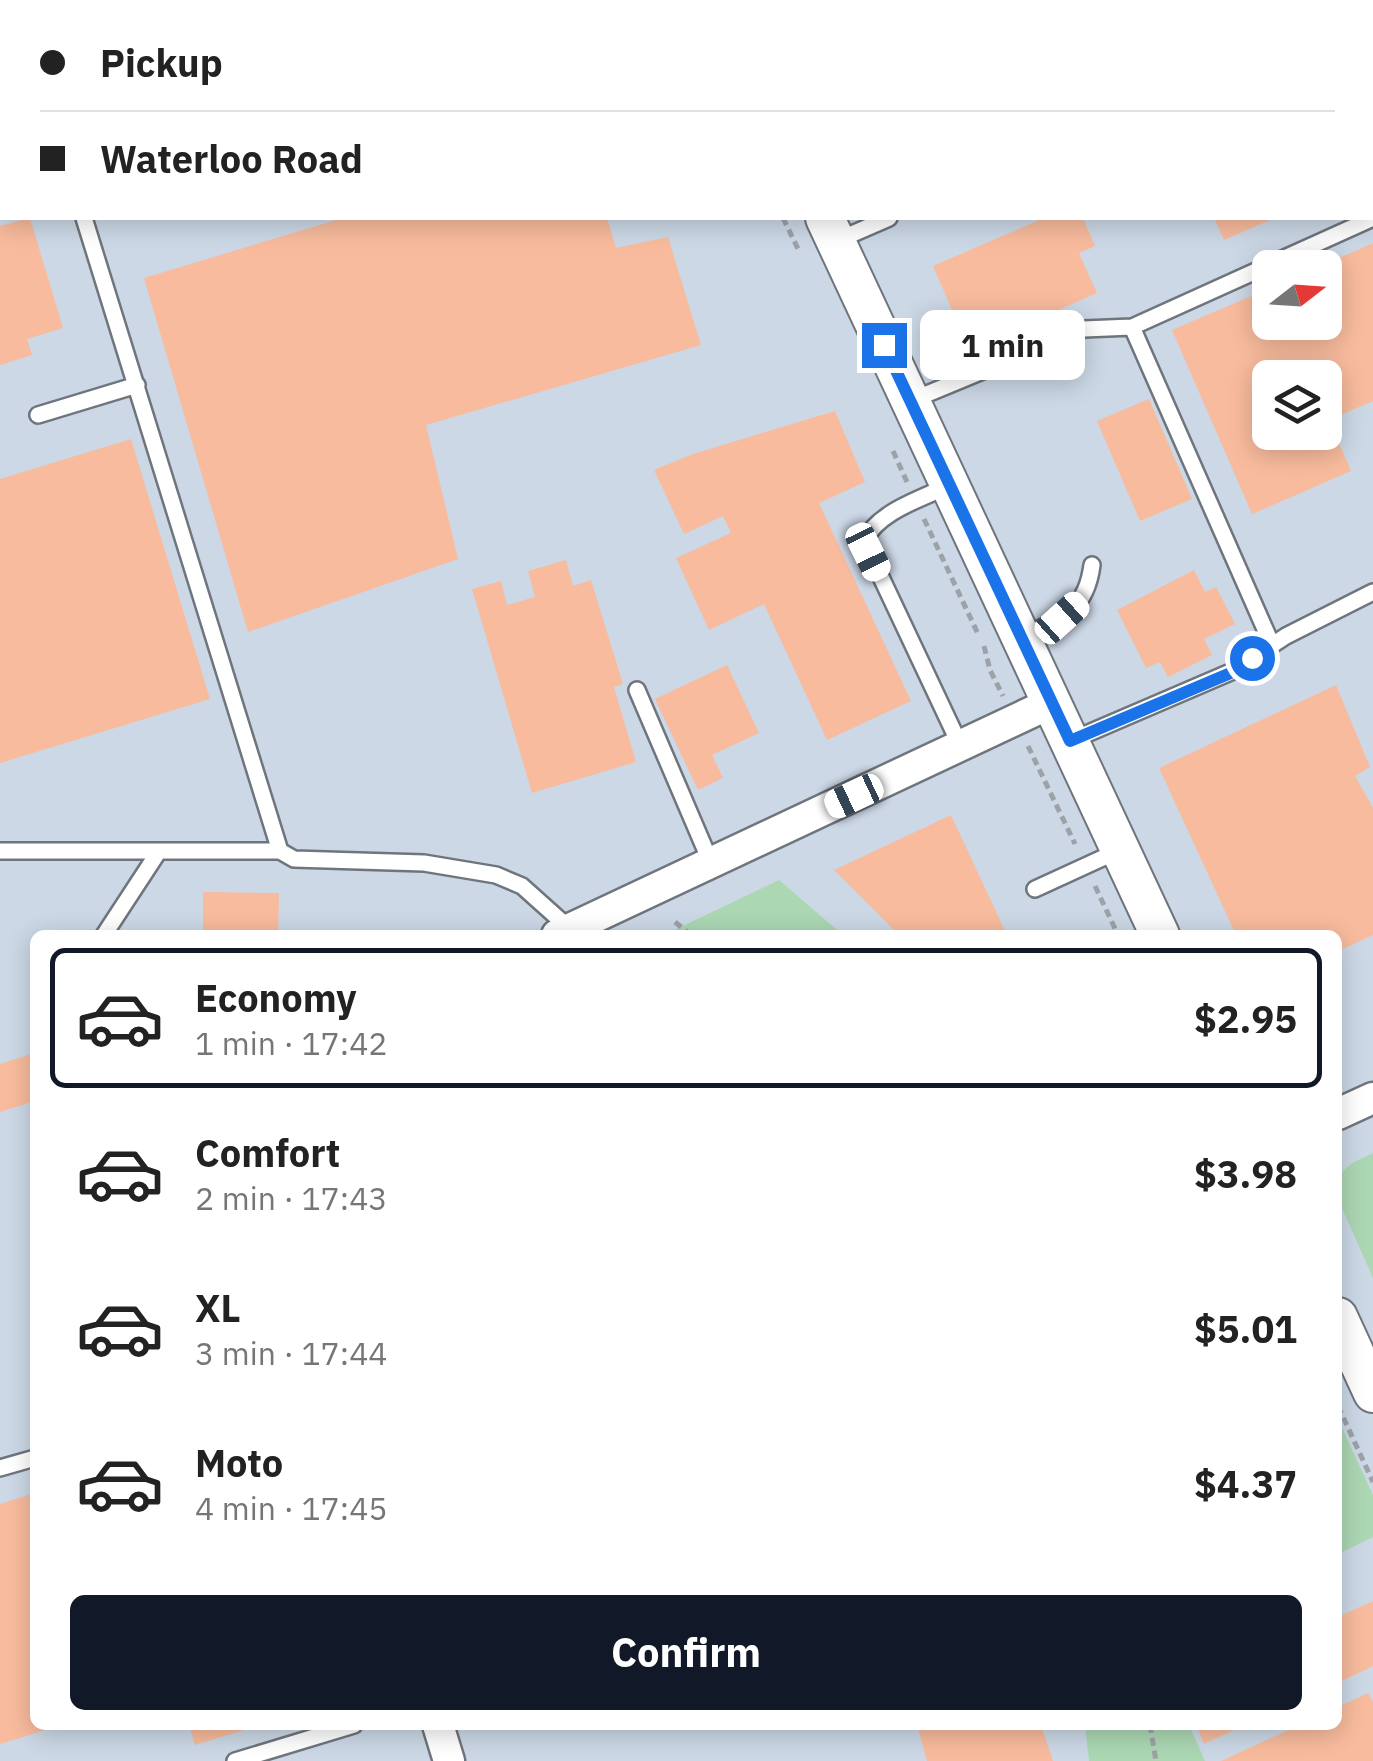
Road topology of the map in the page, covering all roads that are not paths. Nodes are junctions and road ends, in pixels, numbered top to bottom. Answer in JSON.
{"nodes":[{"id":1,"x":85,"y":220,"type":"edge"},
{"id":2,"x":878,"y":220,"type":"edge"},
{"id":3,"x":1369,"y":220,"type":"edge"},
{"id":4,"x":830,"y":229,"type":"edge"},
{"id":5,"x":1132,"y":327,"type":"junction"},
{"id":6,"x":137,"y":385,"type":"junction"},
{"id":7,"x":910,"y":401,"type":"junction"},
{"id":8,"x":38,"y":415,"type":"dead end"},
{"id":9,"x":950,"y":485,"type":"junction"},
{"id":10,"x":1092,"y":564,"type":"dead end"},
{"id":11,"x":1373,"y":592,"type":"edge"},
{"id":12,"x":1021,"y":637,"type":"junction"},
{"id":13,"x":1272,"y":645,"type":"junction"},
{"id":14,"x":637,"y":690,"type":"dead end"},
{"id":15,"x":1051,"y":702,"type":"junction"},
{"id":16,"x":1070,"y":741,"type":"junction"},
{"id":17,"x":960,"y":745,"type":"junction"},
{"id":18,"x":1120,"y":850,"type":"junction"},
{"id":19,"x":0,"y":851,"type":"edge"},
{"id":20,"x":159,"y":851,"type":"junction"},
{"id":21,"x":280,"y":851,"type":"junction"},
{"id":22,"x":711,"y":862,"type":"junction"},
{"id":23,"x":1035,"y":889,"type":"dead end"},
{"id":24,"x":107,"y":930,"type":"edge"},
{"id":25,"x":561,"y":930,"type":"edge"},
{"id":26,"x":567,"y":930,"type":"edge"},
{"id":27,"x":1158,"y":930,"type":"edge"},
{"id":28,"x":1373,"y":1098,"type":"edge"},
{"id":29,"x":1342,"y":1112,"type":"edge"},
{"id":30,"x":1342,"y":1326,"type":"edge"},
{"id":31,"x":1373,"y":1393,"type":"edge"},
{"id":32,"x":30,"y":1459,"type":"edge"},
{"id":33,"x":0,"y":1468,"type":"edge"},
{"id":34,"x":337,"y":1730,"type":"edge"},
{"id":35,"x":440,"y":1730,"type":"edge"},
{"id":36,"x":235,"y":1761,"type":"edge"},
{"id":37,"x":449,"y":1761,"type":"edge"}],
"edges":[{"from":1,"to":6,"type":"lane"},
{"from":2,"to":4,"type":"lane"},
{"from":3,"to":5,"type":"lane"},
{"from":4,"to":7,"type":"street"},
{"from":5,"to":7,"type":"lane"},
{"from":5,"to":13,"type":"lane"},
{"from":6,"to":8,"type":"lane"},
{"from":6,"to":21,"type":"lane"},
{"from":7,"to":9,"type":"street"},
{"from":9,"to":12,"type":"street"},
{"from":9,"to":17,"type":"lane"},
{"from":10,"to":12,"type":"lane"},
{"from":11,"to":13,"type":"lane"},
{"from":12,"to":15,"type":"street"},
{"from":13,"to":16,"type":"lane"},
{"from":14,"to":22,"type":"lane"},
{"from":15,"to":16,"type":"street"},
{"from":15,"to":17,"type":"street"},
{"from":16,"to":18,"type":"street"},
{"from":17,"to":22,"type":"street"},
{"from":18,"to":23,"type":"lane"},
{"from":18,"to":27,"type":"street"},
{"from":19,"to":20,"type":"lane"},
{"from":20,"to":21,"type":"lane"},
{"from":20,"to":24,"type":"lane"},
{"from":21,"to":25,"type":"lane"},
{"from":22,"to":26,"type":"street"},
{"from":28,"to":29,"type":"street"},
{"from":30,"to":31,"type":"street"},
{"from":32,"to":33,"type":"lane"},
{"from":34,"to":36,"type":"lane"},
{"from":35,"to":37,"type":"street"}]}
